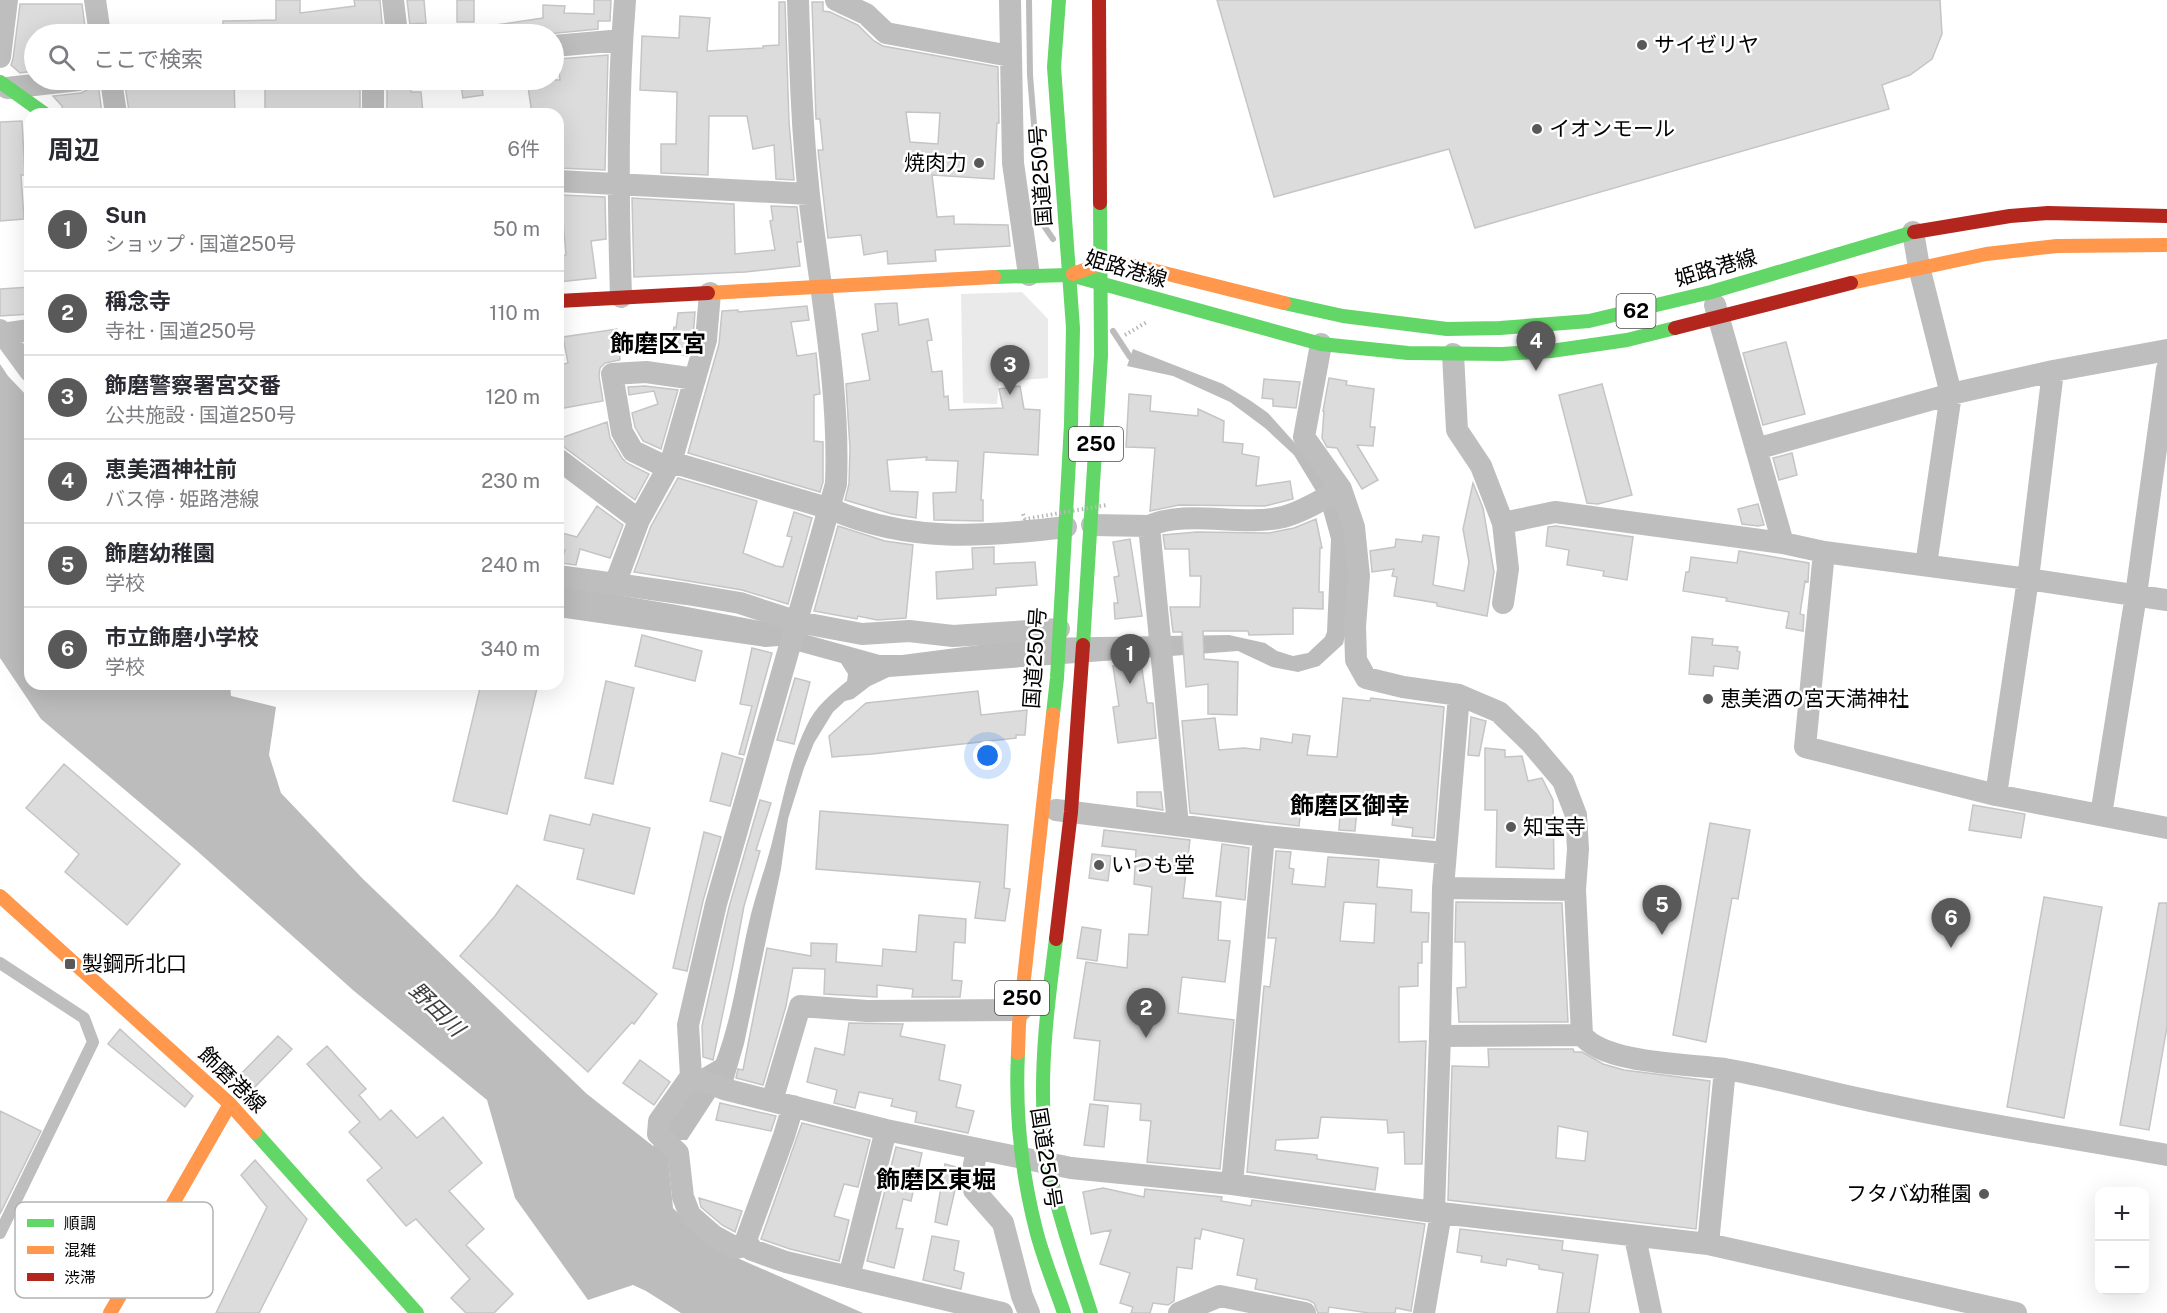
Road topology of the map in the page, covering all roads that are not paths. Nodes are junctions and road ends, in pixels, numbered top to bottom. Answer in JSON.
{"nodes":[{"id":1,"x":7,"y":0,"type":"edge"},
{"id":2,"x":95,"y":0,"type":"edge"},
{"id":3,"x":393,"y":0,"type":"edge"},
{"id":4,"x":625,"y":0,"type":"edge"},
{"id":5,"x":798,"y":0,"type":"edge"},
{"id":6,"x":836,"y":0,"type":"edge"},
{"id":7,"x":1010,"y":0,"type":"edge"},
{"id":8,"x":1059,"y":0,"type":"edge"},
{"id":9,"x":1099,"y":0,"type":"edge"},
{"id":10,"x":99,"y":24,"type":"edge"},
{"id":11,"x":396,"y":24,"type":"edge"},
{"id":12,"x":622,"y":40,"type":"junction"},
{"id":13,"x":564,"y":45,"type":"edge"},
{"id":14,"x":1010,"y":56,"type":"junction"},
{"id":15,"x":0,"y":57,"type":"edge"},
{"id":16,"x":24,"y":84,"type":"edge"},
{"id":17,"x":3,"y":85,"type":"edge"},
{"id":18,"x":113,"y":90,"type":"edge"},
{"id":19,"x":373,"y":90,"type":"edge"},
{"id":20,"x":36,"y":108,"type":"edge"},
{"id":21,"x":116,"y":108,"type":"edge"},
{"id":22,"x":372,"y":108,"type":"edge"},
{"id":23,"x":564,"y":181,"type":"edge"},
{"id":24,"x":618,"y":183,"type":"junction"},
{"id":25,"x":809,"y":194,"type":"junction"},
{"id":26,"x":2167,"y":216,"type":"edge"},
{"id":27,"x":1913,"y":232,"type":"junction"},
{"id":28,"x":2167,"y":245,"type":"edge"},
{"id":29,"x":1100,"y":264,"type":"junction"},
{"id":30,"x":1919,"y":267,"type":"junction"},
{"id":31,"x":1029,"y":275,"type":"junction"},
{"id":32,"x":1069,"y":275,"type":"junction"},
{"id":33,"x":1100,"y":284,"type":"junction"},
{"id":34,"x":821,"y":287,"type":"junction"},
{"id":35,"x":1711,"y":292,"type":"junction"},
{"id":36,"x":710,"y":293,"type":"junction"},
{"id":37,"x":621,"y":297,"type":"junction"},
{"id":38,"x":564,"y":301,"type":"edge"},
{"id":39,"x":1718,"y":318,"type":"junction"},
{"id":40,"x":24,"y":330,"type":"edge"},
{"id":41,"x":1,"y":332,"type":"edge"},
{"id":42,"x":1320,"y":344,"type":"junction"},
{"id":43,"x":2167,"y":350,"type":"edge"},
{"id":44,"x":1453,"y":354,"type":"junction"},
{"id":45,"x":24,"y":363,"type":"edge"},
{"id":46,"x":2167,"y":369,"type":"edge"},
{"id":47,"x":2054,"y":371,"type":"junction"},
{"id":48,"x":695,"y":379,"type":"junction"},
{"id":49,"x":1951,"y":394,"type":"junction"},
{"id":50,"x":1756,"y":449,"type":"junction"},
{"id":51,"x":564,"y":464,"type":"edge"},
{"id":52,"x":669,"y":465,"type":"junction"},
{"id":53,"x":1341,"y":489,"type":"junction"},
{"id":54,"x":831,"y":509,"type":"junction"},
{"id":55,"x":1103,"y":519,"type":"junction"},
{"id":56,"x":639,"y":520,"type":"junction"},
{"id":57,"x":1503,"y":523,"type":"junction"},
{"id":58,"x":1149,"y":526,"type":"junction"},
{"id":59,"x":1066,"y":527,"type":"junction"},
{"id":60,"x":1783,"y":543,"type":"junction"},
{"id":61,"x":1824,"y":552,"type":"junction"},
{"id":62,"x":1926,"y":565,"type":"junction"},
{"id":63,"x":564,"y":577,"type":"edge"},
{"id":64,"x":2028,"y":579,"type":"junction"},
{"id":65,"x":615,"y":584,"type":"junction"},
{"id":66,"x":2136,"y":596,"type":"junction"},
{"id":67,"x":2167,"y":600,"type":"edge"},
{"id":68,"x":1503,"y":603,"type":"dead end"},
{"id":69,"x":798,"y":622,"type":"junction"},
{"id":70,"x":1059,"y":629,"type":"junction"},
{"id":71,"x":1459,"y":695,"type":"junction"},
{"id":72,"x":1996,"y":795,"type":"junction"},
{"id":73,"x":1042,"y":808,"type":"junction"},
{"id":74,"x":1071,"y":812,"type":"junction"},
{"id":75,"x":2102,"y":815,"type":"junction"},
{"id":76,"x":1178,"y":825,"type":"junction"},
{"id":77,"x":2167,"y":828,"type":"edge"},
{"id":78,"x":1264,"y":836,"type":"junction"},
{"id":79,"x":1445,"y":853,"type":"junction"},
{"id":80,"x":1443,"y":888,"type":"junction"},
{"id":81,"x":1575,"y":890,"type":"junction"},
{"id":82,"x":0,"y":896,"type":"edge"},
{"id":83,"x":0,"y":963,"type":"edge"},
{"id":84,"x":1021,"y":1010,"type":"junction"},
{"id":85,"x":1582,"y":1035,"type":"junction"},
{"id":86,"x":1440,"y":1036,"type":"junction"},
{"id":87,"x":1725,"y":1069,"type":"junction"},
{"id":88,"x":691,"y":1076,"type":"junction"},
{"id":89,"x":230,"y":1104,"type":"junction"},
{"id":90,"x":783,"y":1104,"type":"junction"},
{"id":91,"x":886,"y":1130,"type":"junction"},
{"id":92,"x":977,"y":1149,"type":"junction"},
{"id":93,"x":2167,"y":1155,"type":"edge"},
{"id":94,"x":1021,"y":1157,"type":"junction"},
{"id":95,"x":1049,"y":1164,"type":"junction"},
{"id":96,"x":1232,"y":1184,"type":"junction"},
{"id":97,"x":15,"y":1202,"type":"edge"},
{"id":98,"x":15,"y":1202,"type":"edge"},
{"id":99,"x":174,"y":1202,"type":"edge"},
{"id":100,"x":1438,"y":1212,"type":"junction"},
{"id":101,"x":0,"y":1233,"type":"edge"},
{"id":102,"x":1635,"y":1236,"type":"junction"},
{"id":103,"x":1708,"y":1244,"type":"junction"},
{"id":104,"x":750,"y":1245,"type":"junction"},
{"id":105,"x":849,"y":1277,"type":"junction"},
{"id":106,"x":119,"y":1298,"type":"edge"},
{"id":107,"x":110,"y":1313,"type":"edge"},
{"id":108,"x":417,"y":1313,"type":"edge"},
{"id":109,"x":1002,"y":1313,"type":"edge"},
{"id":110,"x":1029,"y":1313,"type":"edge"},
{"id":111,"x":1064,"y":1313,"type":"edge"},
{"id":112,"x":1090,"y":1313,"type":"edge"},
{"id":113,"x":1179,"y":1313,"type":"edge"},
{"id":114,"x":1305,"y":1313,"type":"edge"},
{"id":115,"x":1424,"y":1313,"type":"edge"},
{"id":116,"x":1651,"y":1313,"type":"edge"},
{"id":117,"x":2016,"y":1313,"type":"edge"}],
"edges":[{"from":1,"to":15,"type":"street"},
{"from":2,"to":10,"type":"street"},
{"from":3,"to":11,"type":"street"},
{"from":4,"to":12,"type":"street"},
{"from":5,"to":25,"type":"street"},
{"from":6,"to":14,"type":"street"},
{"from":7,"to":14,"type":"street"},
{"from":8,"to":32,"type":"main road","name":"国道250号","number":"250"},
{"from":9,"to":29,"type":"main road","name":"国道250号","number":"250"},
{"from":12,"to":13,"type":"street"},
{"from":12,"to":24,"type":"street"},
{"from":14,"to":31,"type":"street"},
{"from":16,"to":17,"type":"street"},
{"from":17,"to":20,"type":"main road"},
{"from":18,"to":21,"type":"street"},
{"from":19,"to":22,"type":"street"},
{"from":23,"to":24,"type":"street"},
{"from":24,"to":25,"type":"street"},
{"from":24,"to":37,"type":"street"},
{"from":25,"to":34,"type":"street"},
{"from":26,"to":27,"type":"main road","name":"姫路港線","number":"62"},
{"from":27,"to":30,"type":"street"},
{"from":27,"to":35,"type":"main road","name":"姫路港線","number":"62"},
{"from":28,"to":30,"type":"main road","name":"姫路港線","number":"62"},
{"from":29,"to":32,"type":"main road","name":"姫路港線","number":"62"},
{"from":29,"to":33,"type":"main road","name":"国道250号","number":"250"},
{"from":29,"to":35,"type":"main road","name":"姫路港線","number":"62"},
{"from":30,"to":39,"type":"main road","name":"姫路港線","number":"62"},
{"from":30,"to":49,"type":"street"},
{"from":31,"to":32,"type":"main road"},
{"from":31,"to":34,"type":"main road"},
{"from":32,"to":33,"type":"main road","name":"姫路港線","number":"62"},
{"from":32,"to":59,"type":"main road","name":"国道250号","number":"250"},
{"from":33,"to":42,"type":"main road","name":"姫路港線","number":"62"},
{"from":33,"to":55,"type":"main road","name":"国道250号","number":"250"},
{"from":34,"to":36,"type":"main road"},
{"from":34,"to":54,"type":"street"},
{"from":35,"to":39,"type":"street"},
{"from":36,"to":37,"type":"main road"},
{"from":36,"to":48,"type":"street"},
{"from":37,"to":38,"type":"main road"},
{"from":39,"to":44,"type":"main road","name":"姫路港線","number":"62"},
{"from":39,"to":50,"type":"street"},
{"from":40,"to":41,"type":"street"},
{"from":41,"to":45,"type":"street"},
{"from":42,"to":44,"type":"main road","name":"姫路港線","number":"62"},
{"from":42,"to":53,"type":"street"},
{"from":43,"to":47,"type":"street"},
{"from":44,"to":57,"type":"street"},
{"from":46,"to":66,"type":"street"},
{"from":47,"to":49,"type":"street"},
{"from":47,"to":64,"type":"street"},
{"from":48,"to":52,"type":"street"},
{"from":48,"to":52,"type":"street"},
{"from":49,"to":50,"type":"street"},
{"from":49,"to":62,"type":"street"},
{"from":50,"to":60,"type":"street"},
{"from":51,"to":56,"type":"street"},
{"from":52,"to":54,"type":"street"},
{"from":52,"to":56,"type":"street"},
{"from":53,"to":58,"type":"street"},
{"from":53,"to":71,"type":"street"},
{"from":54,"to":59,"type":"street"},
{"from":54,"to":69,"type":"street"},
{"from":55,"to":58,"type":"street"},
{"from":55,"to":74,"type":"main road","name":"国道250号","number":"250"},
{"from":56,"to":65,"type":"street"},
{"from":57,"to":60,"type":"street"},
{"from":57,"to":68,"type":"street"},
{"from":58,"to":76,"type":"street"},
{"from":59,"to":70,"type":"main road","name":"国道250号","number":"250"},
{"from":60,"to":61,"type":"street"},
{"from":61,"to":62,"type":"street"},
{"from":61,"to":72,"type":"street"},
{"from":62,"to":64,"type":"street"},
{"from":63,"to":65,"type":"street"},
{"from":64,"to":66,"type":"street"},
{"from":64,"to":72,"type":"street"},
{"from":65,"to":69,"type":"street"},
{"from":66,"to":67,"type":"street"},
{"from":66,"to":75,"type":"street"},
{"from":69,"to":70,"type":"street"},
{"from":69,"to":88,"type":"street"},
{"from":70,"to":73,"type":"main road","name":"国道250号","number":"250"},
{"from":71,"to":79,"type":"street"},
{"from":71,"to":81,"type":"street"},
{"from":72,"to":75,"type":"street"},
{"from":73,"to":74,"type":"street"},
{"from":73,"to":84,"type":"main road","name":"国道250号","number":"250"},
{"from":74,"to":76,"type":"street"},
{"from":74,"to":95,"type":"main road","name":"国道250号","number":"250"},
{"from":75,"to":77,"type":"street"},
{"from":76,"to":78,"type":"street"},
{"from":78,"to":79,"type":"street"},
{"from":78,"to":96,"type":"street"},
{"from":79,"to":80,"type":"street"},
{"from":80,"to":81,"type":"street"},
{"from":80,"to":86,"type":"street"},
{"from":81,"to":85,"type":"street"},
{"from":82,"to":89,"type":"main road","name":"飾磨港線"},
{"from":83,"to":98,"type":"lane"},
{"from":84,"to":90,"type":"street"},
{"from":84,"to":94,"type":"main road","name":"国道250号","number":"250"},
{"from":85,"to":86,"type":"street"},
{"from":85,"to":87,"type":"street"},
{"from":86,"to":100,"type":"street"},
{"from":87,"to":93,"type":"street"},
{"from":87,"to":103,"type":"street"},
{"from":88,"to":90,"type":"street"},
{"from":88,"to":104,"type":"street"},
{"from":89,"to":99,"type":"main road"},
{"from":89,"to":108,"type":"main road","name":"飾磨港線"},
{"from":90,"to":91,"type":"street"},
{"from":90,"to":104,"type":"street"},
{"from":91,"to":92,"type":"street"},
{"from":91,"to":105,"type":"street"},
{"from":92,"to":94,"type":"street"},
{"from":92,"to":110,"type":"street"},
{"from":94,"to":95,"type":"street"},
{"from":94,"to":111,"type":"main road","name":"国道250号","number":"250"},
{"from":95,"to":96,"type":"street"},
{"from":95,"to":112,"type":"main road","name":"国道250号","number":"250"},
{"from":96,"to":100,"type":"street"},
{"from":97,"to":101,"type":"lane"},
{"from":100,"to":102,"type":"street"},
{"from":100,"to":115,"type":"street"},
{"from":102,"to":103,"type":"street"},
{"from":102,"to":116,"type":"street"},
{"from":103,"to":117,"type":"street"},
{"from":104,"to":105,"type":"street"},
{"from":105,"to":109,"type":"street"},
{"from":106,"to":107,"type":"main road"},
{"from":113,"to":114,"type":"street"}]}
